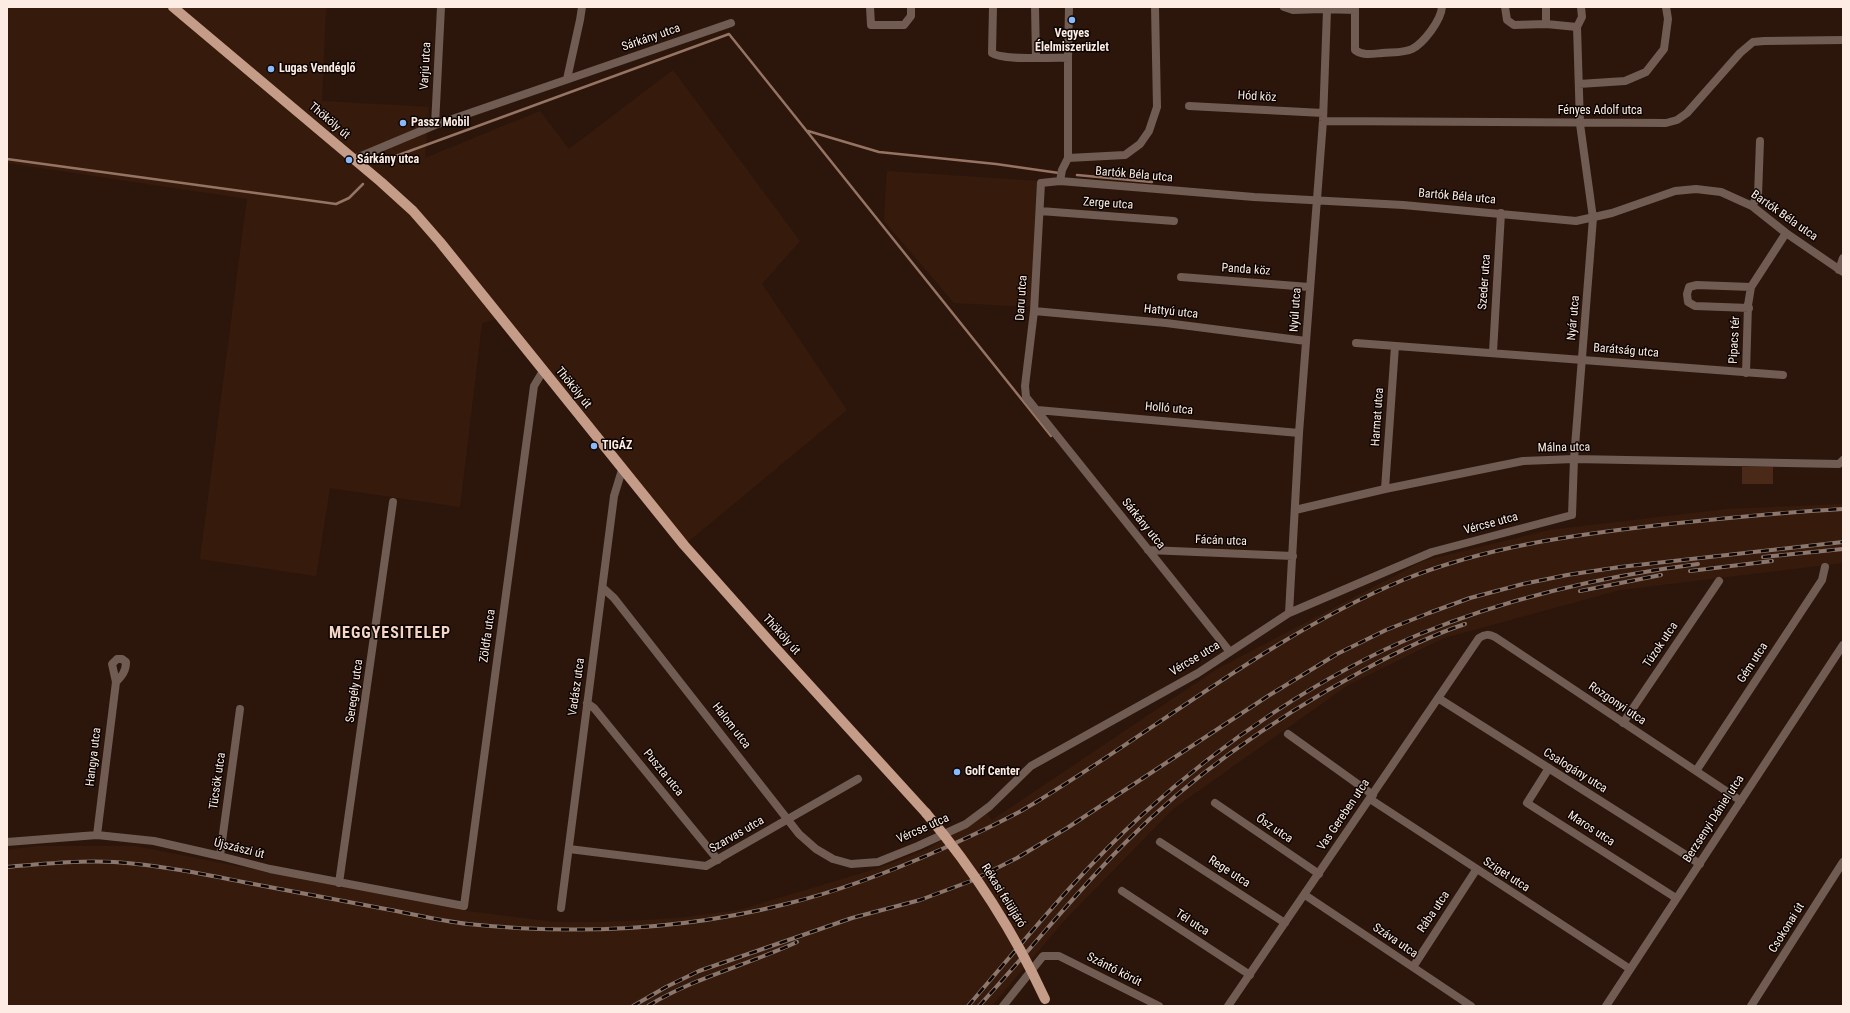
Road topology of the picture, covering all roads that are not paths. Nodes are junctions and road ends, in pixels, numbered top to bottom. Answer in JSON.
{"nodes":[{"id":1,"x":173,"y":7,"type":"edge"},
{"id":2,"x":440,"y":7,"type":"edge"},
{"id":3,"x":582,"y":7,"type":"edge"},
{"id":4,"x":870,"y":7,"type":"edge"},
{"id":5,"x":911,"y":7,"type":"edge"},
{"id":6,"x":993,"y":7,"type":"edge"},
{"id":7,"x":1035,"y":7,"type":"edge"},
{"id":8,"x":1069,"y":7,"type":"edge"},
{"id":9,"x":1155,"y":7,"type":"edge"},
{"id":10,"x":1284,"y":7,"type":"edge"},
{"id":11,"x":1442,"y":7,"type":"edge"},
{"id":12,"x":1505,"y":7,"type":"edge"},
{"id":13,"x":1546,"y":7,"type":"edge"},
{"id":14,"x":1581,"y":7,"type":"edge"},
{"id":15,"x":1666,"y":7,"type":"edge"},
{"id":16,"x":1355,"y":8,"type":"edge"},
{"id":17,"x":1324,"y":9,"type":"edge"},
{"id":18,"x":731,"y":23,"type":"dead end"},
{"id":19,"x":1546,"y":24,"type":"junction"},
{"id":20,"x":1577,"y":27,"type":"junction"},
{"id":21,"x":1843,"y":40,"type":"edge"},
{"id":22,"x":1036,"y":57,"type":"junction"},
{"id":23,"x":1068,"y":58,"type":"junction"},
{"id":24,"x":567,"y":79,"type":"junction"},
{"id":25,"x":1579,"y":84,"type":"junction"},
{"id":26,"x":1189,"y":106,"type":"dead end"},
{"id":27,"x":1323,"y":117,"type":"junction"},
{"id":28,"x":1580,"y":124,"type":"junction"},
{"id":29,"x":435,"y":125,"type":"junction"},
{"id":30,"x":1760,"y":141,"type":"dead end"},
{"id":31,"x":1068,"y":158,"type":"junction"},
{"id":32,"x":354,"y":159,"type":"junction"},
{"id":33,"x":1060,"y":181,"type":"junction"},
{"id":34,"x":1041,"y":183,"type":"joint"},
{"id":35,"x":1317,"y":200,"type":"junction"},
{"id":36,"x":1752,"y":206,"type":"junction"},
{"id":37,"x":1040,"y":211,"type":"junction"},
{"id":38,"x":1502,"y":213,"type":"junction"},
{"id":39,"x":1593,"y":218,"type":"junction"},
{"id":40,"x":1174,"y":221,"type":"dead end"},
{"id":41,"x":1786,"y":233,"type":"junction"},
{"id":42,"x":1843,"y":258,"type":"edge"},
{"id":43,"x":1841,"y":271,"type":"edge"},
{"id":44,"x":1181,"y":277,"type":"dead end"},
{"id":45,"x":1309,"y":287,"type":"junction"},
{"id":46,"x":1751,"y":287,"type":"junction"},
{"id":47,"x":1749,"y":308,"type":"junction"},
{"id":48,"x":1034,"y":311,"type":"junction"},
{"id":49,"x":1306,"y":341,"type":"junction"},
{"id":50,"x":1356,"y":343,"type":"dead end"},
{"id":51,"x":1395,"y":346,"type":"junction"},
{"id":52,"x":1493,"y":352,"type":"junction"},
{"id":53,"x":1582,"y":359,"type":"junction"},
{"id":54,"x":543,"y":371,"type":"junction"},
{"id":55,"x":1746,"y":373,"type":"junction"},
{"id":56,"x":1783,"y":375,"type":"dead end"},
{"id":57,"x":1037,"y":410,"type":"junction"},
{"id":58,"x":1299,"y":432,"type":"junction"},
{"id":59,"x":1574,"y":459,"type":"junction"},
{"id":60,"x":1841,"y":462,"type":"edge"},
{"id":61,"x":622,"y":470,"type":"junction"},
{"id":62,"x":1385,"y":489,"type":"junction"},
{"id":63,"x":393,"y":502,"type":"dead end"},
{"id":64,"x":1295,"y":510,"type":"junction"},
{"id":65,"x":1572,"y":515,"type":"joint"},
{"id":66,"x":1148,"y":550,"type":"junction"},
{"id":67,"x":1293,"y":556,"type":"junction"},
{"id":68,"x":1826,"y":567,"type":"dead end"},
{"id":69,"x":1719,"y":581,"type":"dead end"},
{"id":70,"x":603,"y":588,"type":"junction"},
{"id":71,"x":1289,"y":612,"type":"junction"},
{"id":72,"x":1479,"y":638,"type":"joint"},
{"id":73,"x":1843,"y":645,"type":"edge"},
{"id":74,"x":1230,"y":652,"type":"junction"},
{"id":75,"x":116,"y":682,"type":"dead end"},
{"id":76,"x":1438,"y":698,"type":"junction"},
{"id":77,"x":587,"y":703,"type":"junction"},
{"id":78,"x":240,"y":709,"type":"dead end"},
{"id":79,"x":1623,"y":724,"type":"junction"},
{"id":80,"x":1288,"y":734,"type":"dead end"},
{"id":81,"x":1549,"y":768,"type":"junction"},
{"id":82,"x":1696,"y":770,"type":"junction"},
{"id":83,"x":858,"y":780,"type":"dead end"},
{"id":84,"x":1371,"y":797,"type":"junction"},
{"id":85,"x":1741,"y":800,"type":"junction"},
{"id":86,"x":1215,"y":804,"type":"dead end"},
{"id":87,"x":926,"y":813,"type":"joint"},
{"id":88,"x":788,"y":819,"type":"junction"},
{"id":89,"x":97,"y":835,"type":"junction"},
{"id":90,"x":7,"y":842,"type":"edge"},
{"id":91,"x":1160,"y":842,"type":"dead end"},
{"id":92,"x":569,"y":849,"type":"junction"},
{"id":93,"x":220,"y":856,"type":"junction"},
{"id":94,"x":718,"y":860,"type":"junction"},
{"id":95,"x":1843,"y":862,"type":"edge"},
{"id":96,"x":852,"y":864,"type":"joint"},
{"id":97,"x":1700,"y":864,"type":"junction"},
{"id":98,"x":1476,"y":870,"type":"junction"},
{"id":99,"x":1319,"y":874,"type":"junction"},
{"id":100,"x":339,"y":883,"type":"junction"},
{"id":101,"x":1122,"y":891,"type":"dead end"},
{"id":102,"x":1305,"y":895,"type":"junction"},
{"id":103,"x":1676,"y":898,"type":"junction"},
{"id":104,"x":464,"y":906,"type":"joint"},
{"id":105,"x":561,"y":908,"type":"dead end"},
{"id":106,"x":1285,"y":923,"type":"junction"},
{"id":107,"x":1412,"y":967,"type":"junction"},
{"id":108,"x":1630,"y":968,"type":"junction"},
{"id":109,"x":1250,"y":975,"type":"junction"},
{"id":110,"x":1047,"y":1003,"type":"edge"},
{"id":111,"x":1003,"y":1006,"type":"edge"},
{"id":112,"x":1159,"y":1006,"type":"edge"},
{"id":113,"x":1228,"y":1006,"type":"edge"},
{"id":114,"x":1471,"y":1006,"type":"edge"},
{"id":115,"x":1606,"y":1006,"type":"edge"},
{"id":116,"x":1752,"y":1006,"type":"edge"}],
"edges":[{"from":1,"to":32,"type":"main road","name":"Thököly út"},
{"from":2,"to":29,"type":"street","name":"Varjú utca"},
{"from":3,"to":24,"type":"street"},
{"from":4,"to":5,"type":"street"},
{"from":6,"to":22,"type":"street"},
{"from":7,"to":22,"type":"street"},
{"from":8,"to":23,"type":"street"},
{"from":9,"to":31,"type":"street"},
{"from":10,"to":17,"type":"street"},
{"from":11,"to":16,"type":"street"},
{"from":12,"to":19,"type":"street"},
{"from":13,"to":19,"type":"street"},
{"from":14,"to":20,"type":"street","name":"Nyár utca"},
{"from":15,"to":25,"type":"street"},
{"from":16,"to":17,"type":"street"},
{"from":17,"to":27,"type":"street","name":"Nyúl utca"},
{"from":18,"to":24,"type":"street","name":"Sárkány utca"},
{"from":19,"to":20,"type":"street"},
{"from":20,"to":25,"type":"street","name":"Nyár utca"},
{"from":21,"to":28,"type":"street","name":"Fényes Adolf utca"},
{"from":22,"to":23,"type":"street"},
{"from":23,"to":31,"type":"street"},
{"from":24,"to":29,"type":"street","name":"Sárkány utca"},
{"from":25,"to":28,"type":"street","name":"Nyár utca"},
{"from":26,"to":27,"type":"street","name":"Hód köz"},
{"from":27,"to":28,"type":"street","name":"Fényes Adolf utca"},
{"from":27,"to":35,"type":"street","name":"Nyúl utca"},
{"from":28,"to":39,"type":"street","name":"Nyár utca"},
{"from":29,"to":32,"type":"street","name":"Sárkány utca"},
{"from":30,"to":36,"type":"street"},
{"from":31,"to":33,"type":"street"},
{"from":32,"to":54,"type":"main road","name":"Thököly út"},
{"from":33,"to":34,"type":"street","name":"Bartók Béla utca"},
{"from":33,"to":35,"type":"street","name":"Bartók Béla utca"},
{"from":34,"to":37,"type":"street","name":"Daru utca"},
{"from":35,"to":38,"type":"street","name":"Bartók Béla utca"},
{"from":35,"to":45,"type":"street","name":"Nyúl utca"},
{"from":36,"to":39,"type":"street","name":"Bartók Béla utca"},
{"from":36,"to":41,"type":"street","name":"Bartók Béla utca"},
{"from":37,"to":40,"type":"street","name":"Zerge utca"},
{"from":37,"to":48,"type":"street","name":"Daru utca"},
{"from":38,"to":39,"type":"street","name":"Bartók Béla utca"},
{"from":38,"to":52,"type":"street","name":"Szeder utca"},
{"from":39,"to":53,"type":"street","name":"Nyár utca"},
{"from":41,"to":43,"type":"street","name":"Bartók Béla utca"},
{"from":41,"to":46,"type":"street","name":"Pipacs tér"},
{"from":42,"to":43,"type":"street"},
{"from":44,"to":45,"type":"street","name":"Panda köz"},
{"from":45,"to":49,"type":"street","name":"Nyúl utca"},
{"from":46,"to":47,"type":"street","name":"Pipacs tér"},
{"from":46,"to":47,"type":"street","name":"Pipacs tér"},
{"from":47,"to":55,"type":"street","name":"Pipacs tér"},
{"from":48,"to":49,"type":"street","name":"Hattyú utca"},
{"from":48,"to":57,"type":"street","name":"Daru utca"},
{"from":49,"to":58,"type":"street","name":"Nyúl utca"},
{"from":50,"to":51,"type":"street","name":"Barátság utca"},
{"from":51,"to":52,"type":"street","name":"Barátság utca"},
{"from":51,"to":62,"type":"street","name":"Harmat utca"},
{"from":52,"to":53,"type":"street","name":"Barátság utca"},
{"from":53,"to":55,"type":"street","name":"Barátság utca"},
{"from":53,"to":59,"type":"street","name":"Nyár utca"},
{"from":54,"to":61,"type":"main road","name":"Thököly út"},
{"from":54,"to":104,"type":"street","name":"Zöldfa utca"},
{"from":55,"to":56,"type":"street","name":"Barátság utca"},
{"from":57,"to":58,"type":"street","name":"Holló utca"},
{"from":57,"to":66,"type":"street","name":"Sárkány utca"},
{"from":58,"to":64,"type":"street","name":"Nyúl utca"},
{"from":59,"to":60,"type":"street","name":"Málna utca"},
{"from":59,"to":62,"type":"street","name":"Málna utca"},
{"from":59,"to":65,"type":"street","name":"Nyár utca"},
{"from":61,"to":70,"type":"street","name":"Vadász utca"},
{"from":61,"to":87,"type":"main road","name":"Thököly út"},
{"from":62,"to":64,"type":"street","name":"Málna utca"},
{"from":63,"to":100,"type":"street","name":"Seregély utca"},
{"from":64,"to":67,"type":"street","name":"Nyúl utca"},
{"from":65,"to":71,"type":"street","name":"Vércse utca"},
{"from":66,"to":67,"type":"street","name":"Fácán utca"},
{"from":66,"to":74,"type":"street","name":"Sárkány utca"},
{"from":67,"to":71,"type":"street","name":"Nyúl utca"},
{"from":68,"to":82,"type":"street","name":"Gém utca"},
{"from":69,"to":79,"type":"street","name":"Túzok utca"},
{"from":70,"to":77,"type":"street","name":"Vadász utca"},
{"from":70,"to":88,"type":"street","name":"Halom utca"},
{"from":71,"to":74,"type":"street","name":"Vércse utca"},
{"from":72,"to":76,"type":"street","name":"Vas Gereben utca"},
{"from":72,"to":79,"type":"street","name":"Rozgonyi utca"},
{"from":73,"to":85,"type":"street","name":"Berzsenyi Dániel utca"},
{"from":74,"to":96,"type":"street","name":"Vércse utca"},
{"from":75,"to":89,"type":"street","name":"Hangya utca"},
{"from":76,"to":81,"type":"street","name":"Csalogány utca"},
{"from":76,"to":84,"type":"street","name":"Vas Gereben utca"},
{"from":77,"to":92,"type":"street","name":"Vadász utca"},
{"from":77,"to":94,"type":"street","name":"Puszta utca"},
{"from":78,"to":93,"type":"street","name":"Tücsök utca"},
{"from":79,"to":82,"type":"street","name":"Rozgonyi utca"},
{"from":80,"to":84,"type":"street","name":"Sziget utca"},
{"from":81,"to":97,"type":"street","name":"Csalogány utca"},
{"from":81,"to":103,"type":"street","name":"Maros utca"},
{"from":82,"to":85,"type":"street","name":"Rozgonyi utca"},
{"from":83,"to":88,"type":"street","name":"Szarvas utca"},
{"from":84,"to":98,"type":"street","name":"Sziget utca"},
{"from":84,"to":99,"type":"street","name":"Vas Gereben utca"},
{"from":85,"to":97,"type":"street","name":"Berzsenyi Dániel utca"},
{"from":86,"to":99,"type":"street","name":"Ősz utca"},
{"from":87,"to":110,"type":"main road","name":"Rékasi felüljáró","bridge":true},
{"from":88,"to":94,"type":"street","name":"Szarvas utca"},
{"from":88,"to":96,"type":"street","name":"Halom utca"},
{"from":89,"to":90,"type":"street","name":"Újszászi út"},
{"from":89,"to":93,"type":"street","name":"Újszászi út"},
{"from":91,"to":106,"type":"street","name":"Rege utca"},
{"from":92,"to":94,"type":"street","name":"Szarvas utca"},
{"from":92,"to":105,"type":"street","name":"Vadász utca"},
{"from":93,"to":100,"type":"street","name":"Újszászi út"},
{"from":95,"to":116,"type":"street","name":"Csokonai út"},
{"from":97,"to":103,"type":"street","name":"Berzsenyi Dániel utca"},
{"from":98,"to":107,"type":"street","name":"Rába utca"},
{"from":98,"to":108,"type":"street","name":"Sziget utca"},
{"from":99,"to":102,"type":"street","name":"Vas Gereben utca"},
{"from":100,"to":104,"type":"street","name":"Újszászi út"},
{"from":101,"to":109,"type":"street","name":"Tél utca"},
{"from":102,"to":106,"type":"street","name":"Vas Gereben utca"},
{"from":102,"to":107,"type":"street","name":"Száva utca"},
{"from":103,"to":108,"type":"street","name":"Berzsenyi Dániel utca"},
{"from":106,"to":109,"type":"street","name":"Vas Gereben utca"},
{"from":107,"to":114,"type":"street","name":"Száva utca"},
{"from":108,"to":115,"type":"street","name":"Berzsenyi Dániel utca"},
{"from":109,"to":113,"type":"street","name":"Vas Gereben utca"},
{"from":111,"to":112,"type":"street","name":"Szántó körút"}]}
